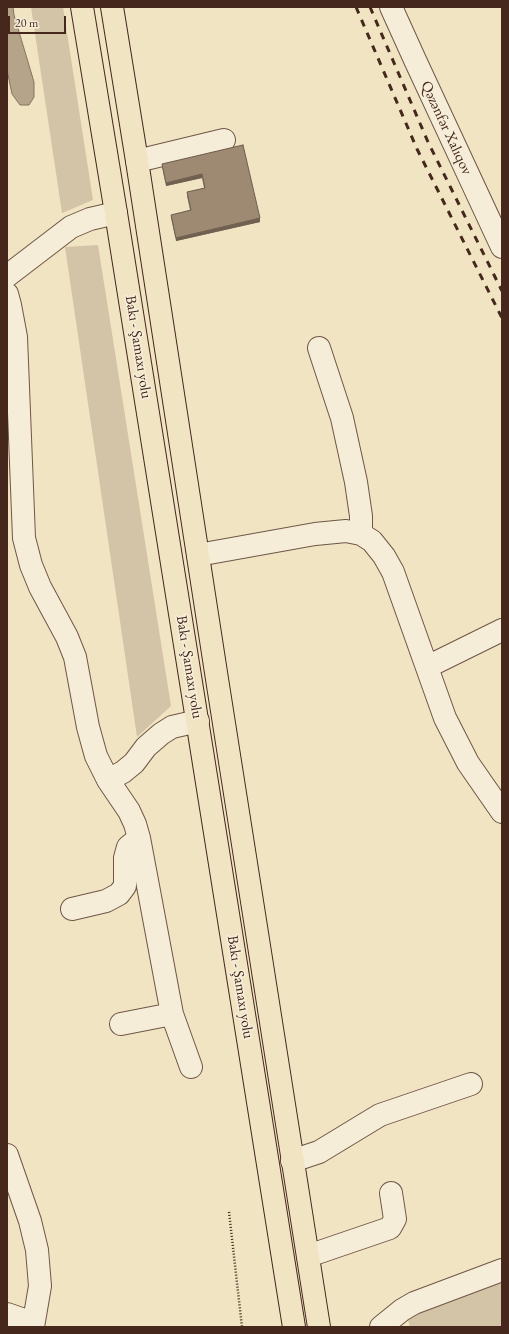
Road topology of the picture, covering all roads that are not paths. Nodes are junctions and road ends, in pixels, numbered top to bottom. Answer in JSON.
{"nodes":[{"id":1,"x":82,"y":7,"type":"edge"},
{"id":2,"x":112,"y":7,"type":"edge"},
{"id":3,"x":391,"y":7,"type":"edge"},
{"id":4,"x":224,"y":140,"type":"dead end"},
{"id":5,"x":137,"y":161,"type":"junction"},
{"id":6,"x":116,"y":213,"type":"junction"},
{"id":7,"x":502,"y":247,"type":"edge"},
{"id":8,"x":7,"y":276,"type":"edge"},
{"id":9,"x":7,"y":294,"type":"edge"},
{"id":10,"x":319,"y":348,"type":"dead end"},
{"id":11,"x":361,"y":534,"type":"junction"},
{"id":12,"x":198,"y":555,"type":"junction"},
{"id":13,"x":502,"y":630,"type":"edge"},
{"id":14,"x":427,"y":667,"type":"junction"},
{"id":15,"x":198,"y":721,"type":"junction"},
{"id":16,"x":108,"y":780,"type":"junction"},
{"id":17,"x":502,"y":812,"type":"edge"},
{"id":18,"x":139,"y":838,"type":"junction"},
{"id":19,"x":72,"y":909,"type":"dead end"},
{"id":20,"x":172,"y":1014,"type":"junction"},
{"id":21,"x":121,"y":1024,"type":"dead end"},
{"id":22,"x":191,"y":1067,"type":"dead end"},
{"id":23,"x":470,"y":1084,"type":"dead end"},
{"id":24,"x":7,"y":1155,"type":"edge"},
{"id":25,"x":292,"y":1162,"type":"junction"},
{"id":26,"x":392,"y":1192,"type":"dead end"},
{"id":27,"x":308,"y":1256,"type":"junction"},
{"id":28,"x":502,"y":1270,"type":"edge"},
{"id":29,"x":7,"y":1314,"type":"edge"},
{"id":30,"x":33,"y":1325,"type":"edge"},
{"id":31,"x":294,"y":1327,"type":"edge"},
{"id":32,"x":319,"y":1327,"type":"edge"},
{"id":33,"x":381,"y":1327,"type":"edge"}],
"edges":[{"from":1,"to":6,"type":"highway","name":"Bakı - Şamaxı yolu"},
{"from":2,"to":5,"type":"highway","name":"Bakı - Şamaxı yolu"},
{"from":3,"to":7,"type":"street","name":"Qəzənfər Xalıqov"},
{"from":4,"to":5,"type":"street"},
{"from":5,"to":12,"type":"highway","name":"Bakı - Şamaxı yolu"},
{"from":6,"to":8,"type":"street"},
{"from":6,"to":15,"type":"highway","name":"Bakı - Şamaxı yolu"},
{"from":9,"to":16,"type":"street"},
{"from":10,"to":11,"type":"street"},
{"from":11,"to":12,"type":"street"},
{"from":11,"to":14,"type":"street"},
{"from":12,"to":25,"type":"highway","name":"Bakı - Şamaxı yolu"},
{"from":13,"to":14,"type":"street"},
{"from":14,"to":17,"type":"street"},
{"from":15,"to":16,"type":"street"},
{"from":15,"to":31,"type":"highway","name":"Bakı - Şamaxı yolu"},
{"from":16,"to":18,"type":"street"},
{"from":18,"to":19,"type":"street"},
{"from":18,"to":20,"type":"street"},
{"from":20,"to":21,"type":"street"},
{"from":20,"to":22,"type":"street"},
{"from":23,"to":25,"type":"street"},
{"from":24,"to":30,"type":"street"},
{"from":25,"to":27,"type":"highway","name":"Bakı - Şamaxı yolu"},
{"from":26,"to":27,"type":"street"},
{"from":27,"to":32,"type":"highway","name":"Bakı - Şamaxı yolu"},
{"from":28,"to":33,"type":"street"},
{"from":29,"to":30,"type":"street"}]}
